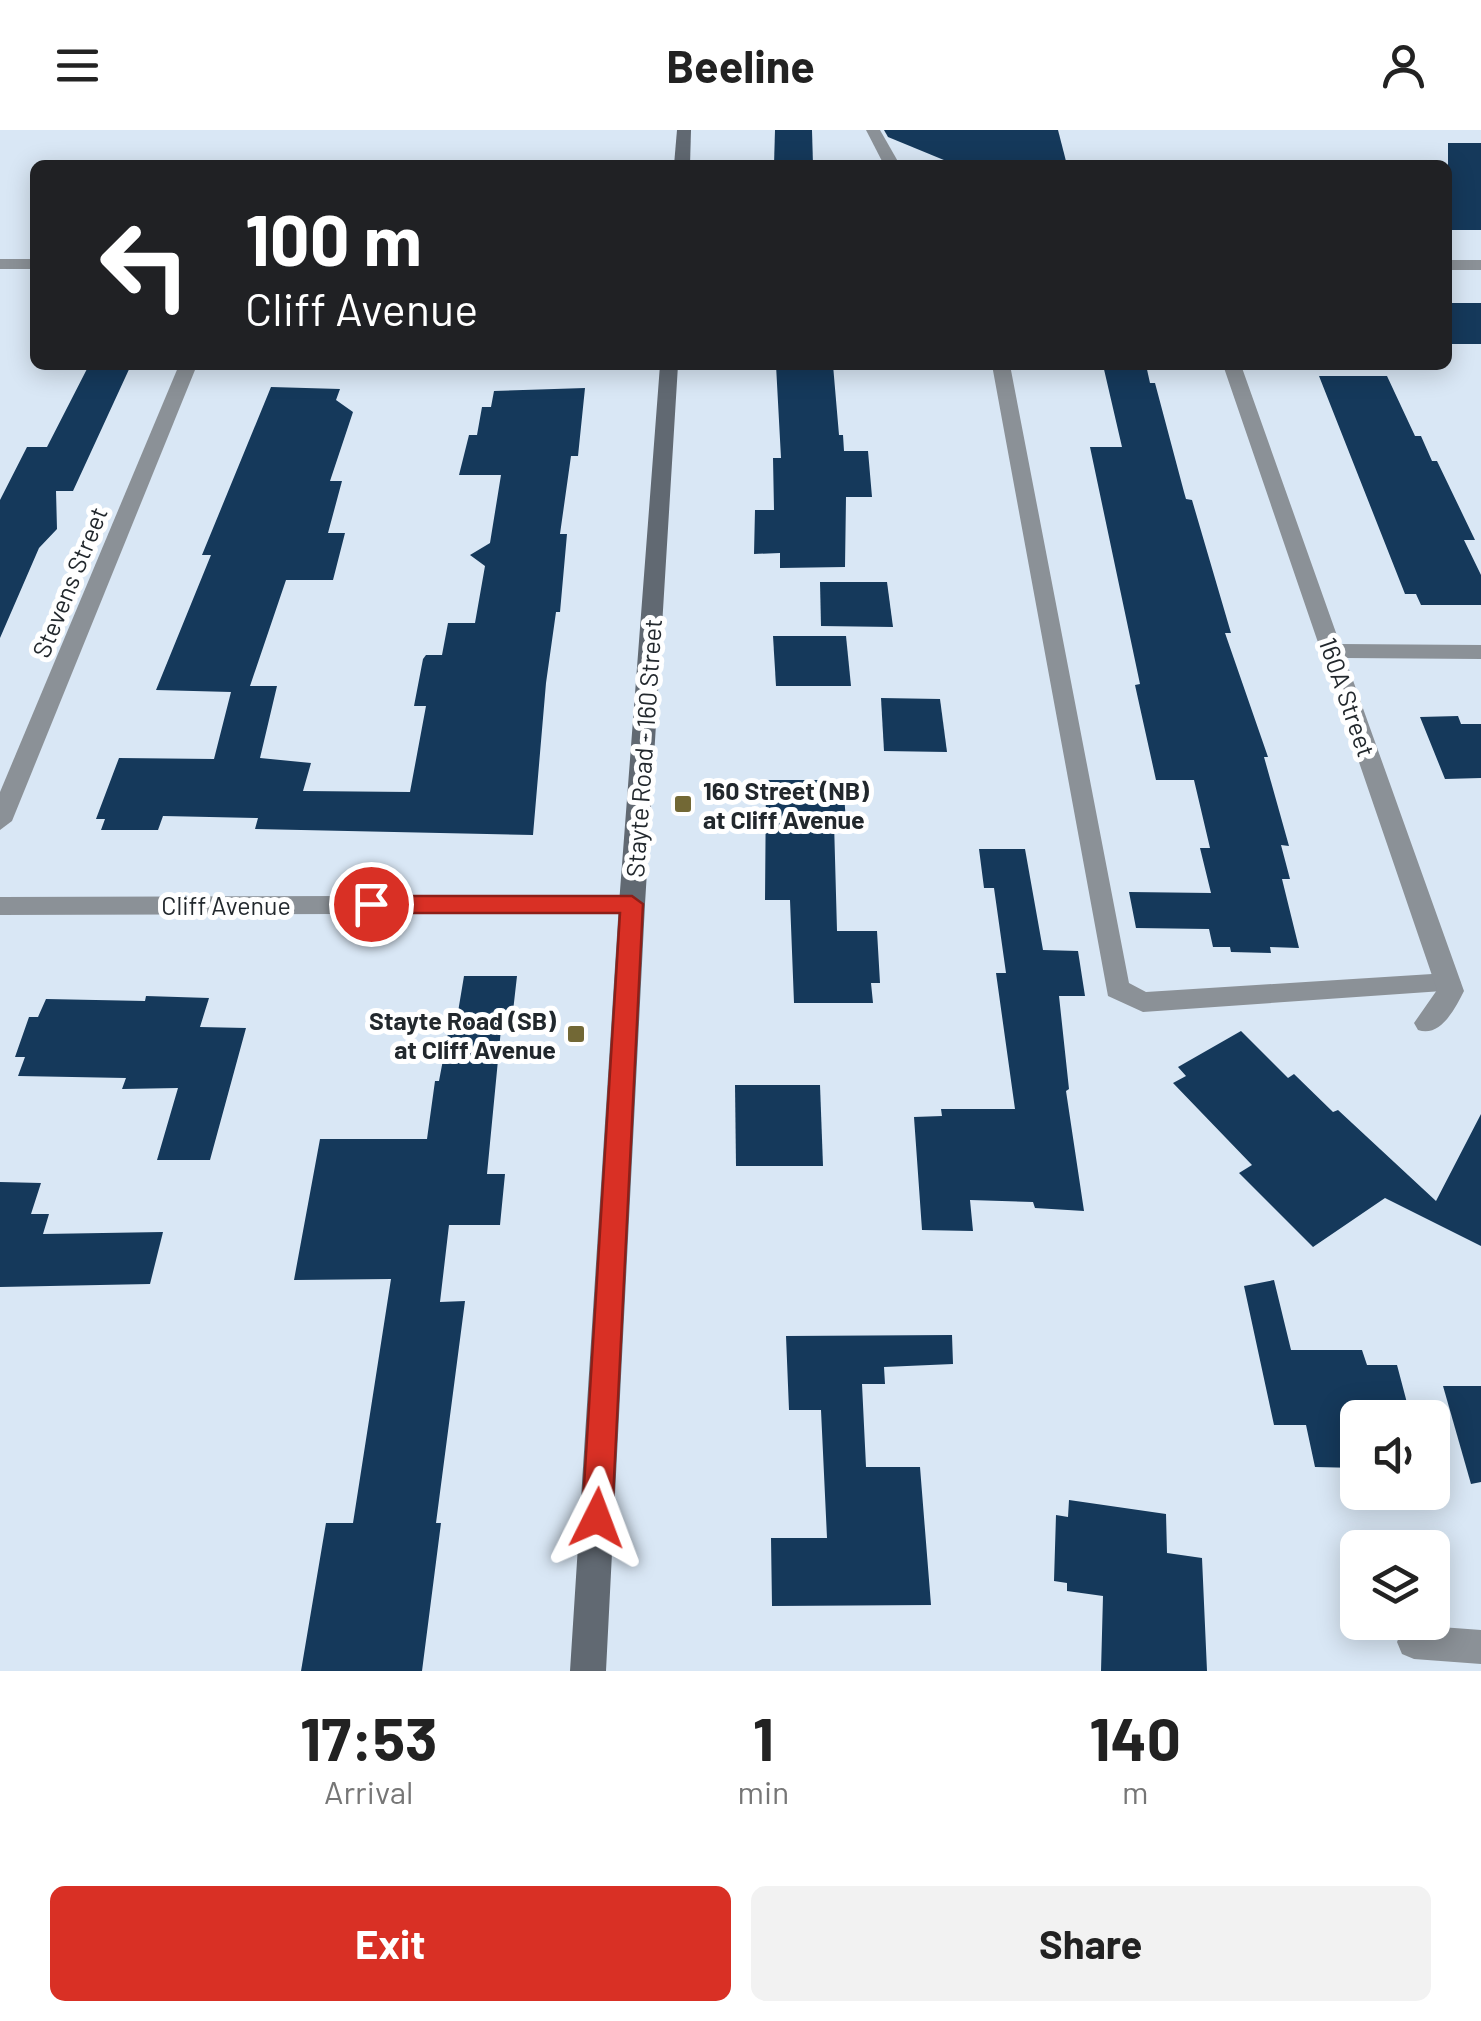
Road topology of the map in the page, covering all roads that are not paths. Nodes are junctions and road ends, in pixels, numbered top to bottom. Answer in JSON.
{"nodes":[{"id":1,"x":684,"y":130,"type":"edge"},
{"id":2,"x":872,"y":130,"type":"edge"},
{"id":3,"x":682,"y":160,"type":"edge"},
{"id":4,"x":889,"y":160,"type":"edge"},
{"id":5,"x":0,"y":264,"type":"edge"},
{"id":6,"x":30,"y":264,"type":"edge"},
{"id":7,"x":1452,"y":265,"type":"edge"},
{"id":8,"x":1481,"y":265,"type":"edge"},
{"id":9,"x":186,"y":370,"type":"edge"},
{"id":10,"x":669,"y":370,"type":"edge"},
{"id":11,"x":1002,"y":370,"type":"edge"},
{"id":12,"x":1234,"y":370,"type":"edge"},
{"id":13,"x":1332,"y":651,"type":"junction"},
{"id":14,"x":1481,"y":652,"type":"edge"},
{"id":15,"x":0,"y":820,"type":"edge"},
{"id":16,"x":632,"y":904,"type":"junction"},
{"id":17,"x":0,"y":906,"type":"edge"},
{"id":18,"x":1448,"y":983,"type":"junction"},
{"id":19,"x":1428,"y":1023,"type":"dead end"},
{"id":20,"x":1414,"y":1642,"type":"dead end"},
{"id":21,"x":1481,"y":1647,"type":"edge"},
{"id":22,"x":588,"y":1671,"type":"edge"}],
"edges":[{"from":1,"to":3,"type":"main road"},
{"from":2,"to":4,"type":"street"},
{"from":5,"to":6,"type":"street"},
{"from":7,"to":8,"type":"street"},
{"from":9,"to":15,"type":"street","name":"Stevens Street"},
{"from":10,"to":16,"type":"main road","name":"Stayte Road - 160 Street"},
{"from":11,"to":18,"type":"street"},
{"from":12,"to":13,"type":"street","name":"160A Street"},
{"from":13,"to":14,"type":"street"},
{"from":13,"to":18,"type":"street","name":"160A Street"},
{"from":16,"to":17,"type":"street","name":"Cliff Avenue"},
{"from":16,"to":22,"type":"main road","name":"Stayte Road - 160 Street"},
{"from":18,"to":19,"type":"street"},
{"from":20,"to":21,"type":"street"}]}
